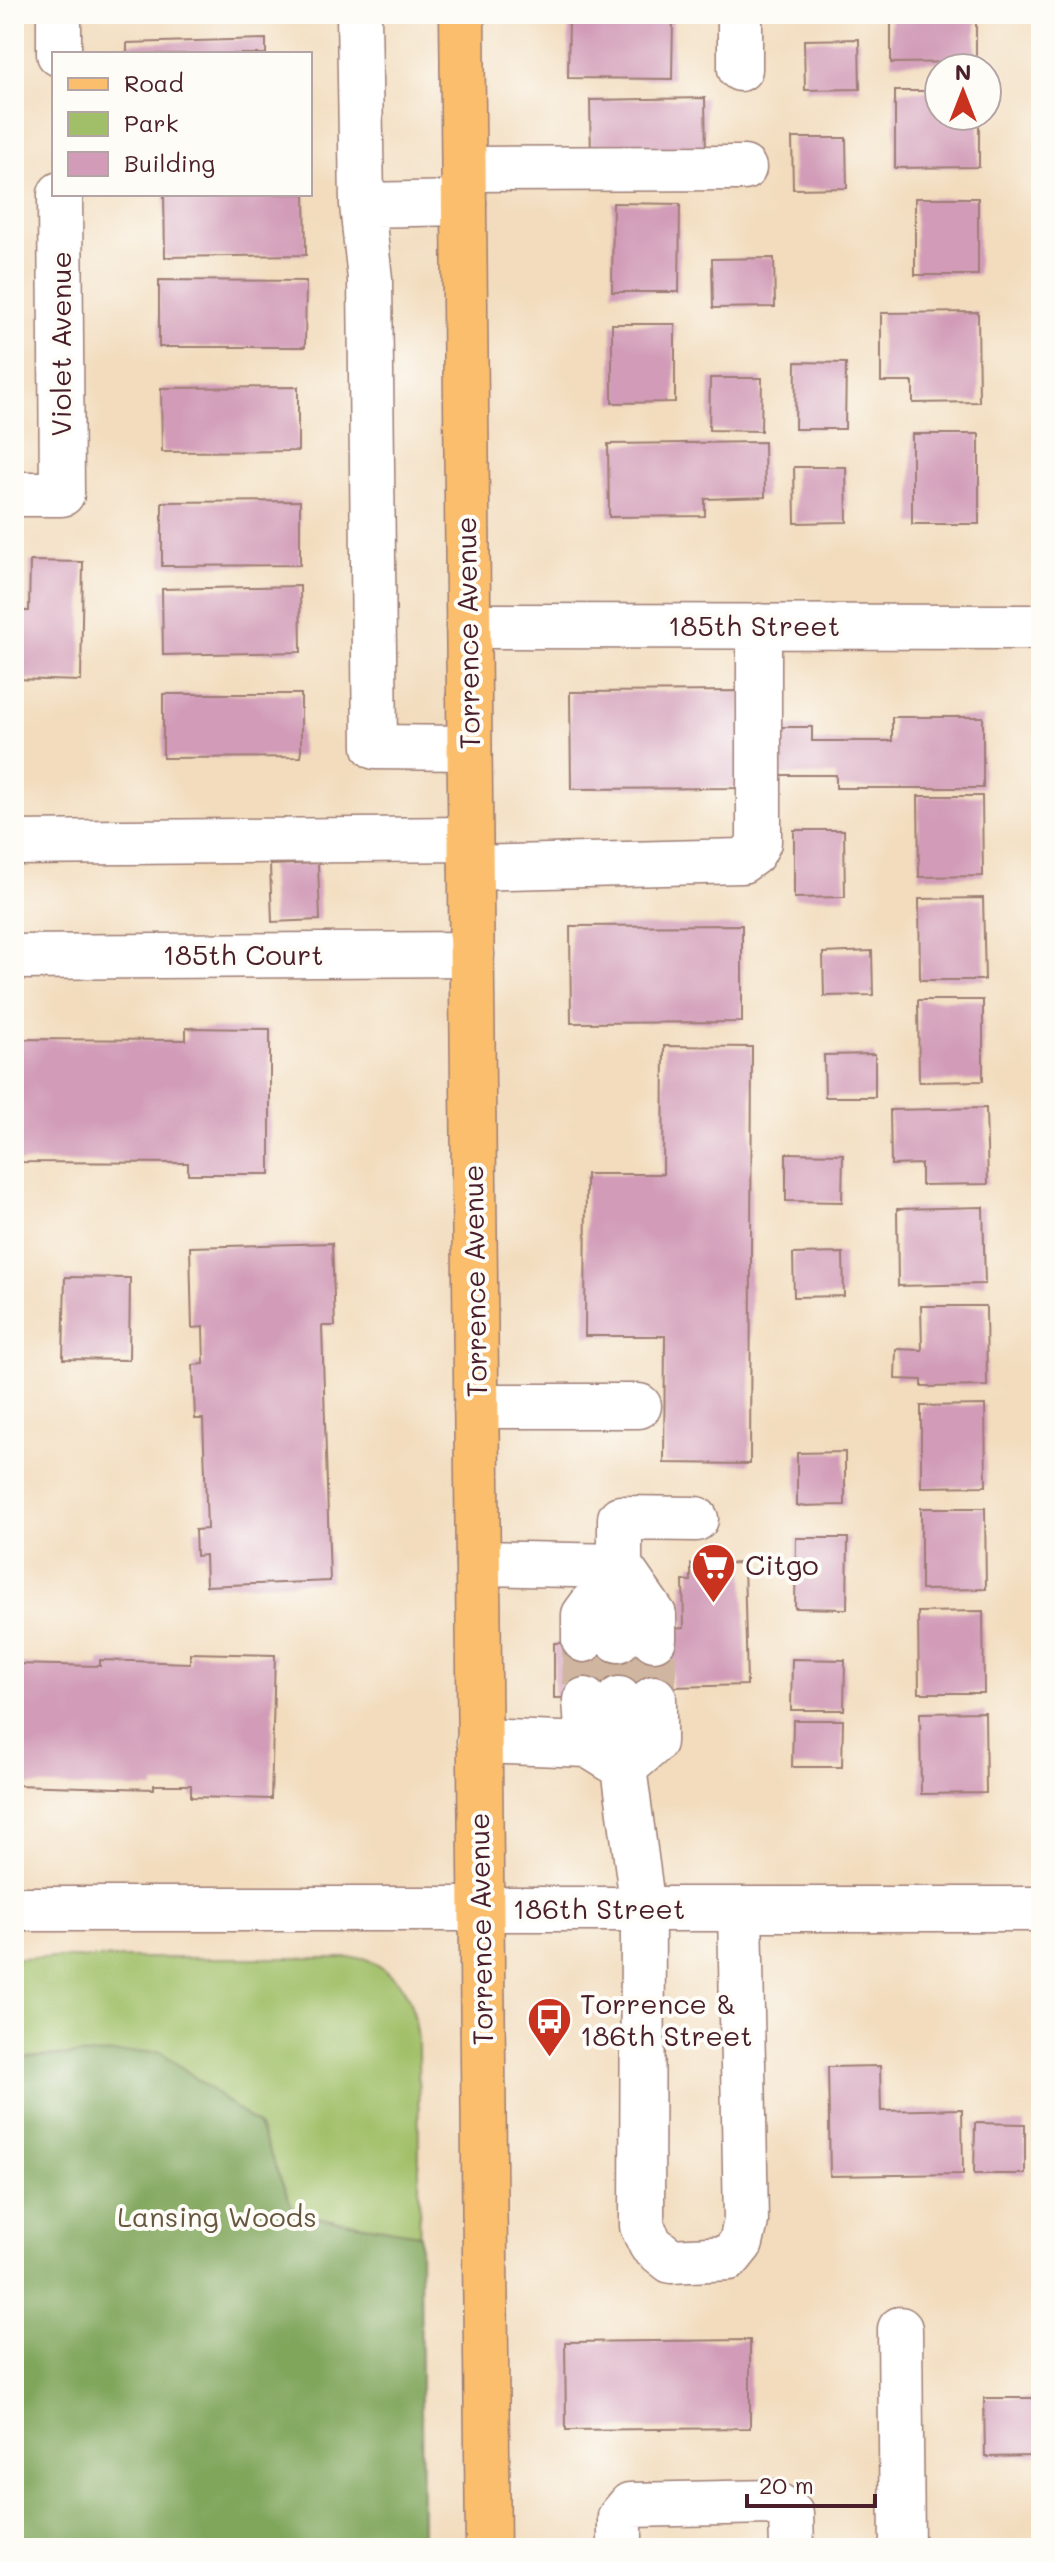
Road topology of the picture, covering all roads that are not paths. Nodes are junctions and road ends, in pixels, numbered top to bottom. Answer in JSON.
{"nodes":[{"id":1,"x":59,"y":14,"type":"edge"},
{"id":2,"x":359,"y":14,"type":"edge"},
{"id":3,"x":462,"y":14,"type":"edge"},
{"id":4,"x":740,"y":14,"type":"edge"},
{"id":5,"x":59,"y":52,"type":"edge"},
{"id":6,"x":740,"y":69,"type":"dead end"},
{"id":7,"x":744,"y":168,"type":"dead end"},
{"id":8,"x":464,"y":186,"type":"junction"},
{"id":9,"x":60,"y":196,"type":"edge"},
{"id":10,"x":362,"y":205,"type":"junction"},
{"id":11,"x":14,"y":494,"type":"edge"},
{"id":12,"x":468,"y":626,"type":"junction"},
{"id":13,"x":759,"y":626,"type":"junction"},
{"id":14,"x":1041,"y":627,"type":"edge"},
{"id":15,"x":469,"y":748,"type":"junction"},
{"id":16,"x":14,"y":843,"type":"edge"},
{"id":17,"x":470,"y":853,"type":"junction"},
{"id":18,"x":472,"y":954,"type":"junction"},
{"id":19,"x":14,"y":957,"type":"edge"},
{"id":20,"x":476,"y":1406,"type":"junction"},
{"id":21,"x":639,"y":1406,"type":"dead end"},
{"id":22,"x":696,"y":1519,"type":"dead end"},
{"id":23,"x":478,"y":1563,"type":"junction"},
{"id":24,"x":620,"y":1566,"type":"junction"},
{"id":25,"x":479,"y":1741,"type":"junction"},
{"id":26,"x":588,"y":1745,"type":"junction"},
{"id":27,"x":624,"y":1768,"type":"junction"},
{"id":28,"x":14,"y":1909,"type":"edge"},
{"id":29,"x":481,"y":1909,"type":"junction"},
{"id":30,"x":643,"y":1909,"type":"junction"},
{"id":31,"x":740,"y":1909,"type":"junction"},
{"id":32,"x":1041,"y":1909,"type":"edge"},
{"id":33,"x":900,"y":2329,"type":"dead end"},
{"id":34,"x":488,"y":2548,"type":"edge"},
{"id":35,"x":620,"y":2548,"type":"edge"},
{"id":36,"x":792,"y":2548,"type":"edge"},
{"id":37,"x":902,"y":2548,"type":"edge"}],
"edges":[{"from":1,"to":5,"type":"street"},
{"from":2,"to":10,"type":"street"},
{"from":3,"to":8,"type":"main road","name":"Torrence Avenue"},
{"from":4,"to":6,"type":"street"},
{"from":7,"to":8,"type":"street"},
{"from":8,"to":10,"type":"street"},
{"from":8,"to":12,"type":"main road","name":"Torrence Avenue"},
{"from":9,"to":11,"type":"street","name":"Violet Avenue"},
{"from":10,"to":15,"type":"street"},
{"from":12,"to":13,"type":"street","name":"185th Street"},
{"from":12,"to":15,"type":"main road","name":"Torrence Avenue"},
{"from":13,"to":14,"type":"street","name":"185th Street"},
{"from":13,"to":17,"type":"street"},
{"from":15,"to":17,"type":"main road","name":"Torrence Avenue"},
{"from":16,"to":17,"type":"street"},
{"from":17,"to":18,"type":"main road","name":"Torrence Avenue"},
{"from":18,"to":19,"type":"street","name":"185th Court"},
{"from":18,"to":20,"type":"main road","name":"Torrence Avenue"},
{"from":20,"to":21,"type":"street"},
{"from":20,"to":23,"type":"main road","name":"Torrence Avenue"},
{"from":22,"to":24,"type":"street"},
{"from":23,"to":24,"type":"street"},
{"from":23,"to":25,"type":"main road","name":"Torrence Avenue"},
{"from":24,"to":24,"type":"street"},
{"from":25,"to":26,"type":"street"},
{"from":25,"to":29,"type":"main road","name":"Torrence Avenue"},
{"from":26,"to":27,"type":"street"},
{"from":26,"to":27,"type":"street"},
{"from":27,"to":30,"type":"street"},
{"from":28,"to":29,"type":"street","name":"186th Street"},
{"from":29,"to":30,"type":"street","name":"186th Street"},
{"from":29,"to":34,"type":"main road","name":"Torrence Avenue"},
{"from":30,"to":31,"type":"street","name":"186th Street"},
{"from":30,"to":31,"type":"street"},
{"from":31,"to":32,"type":"street","name":"186th Street"},
{"from":33,"to":37,"type":"street"},
{"from":35,"to":36,"type":"street"}]}
